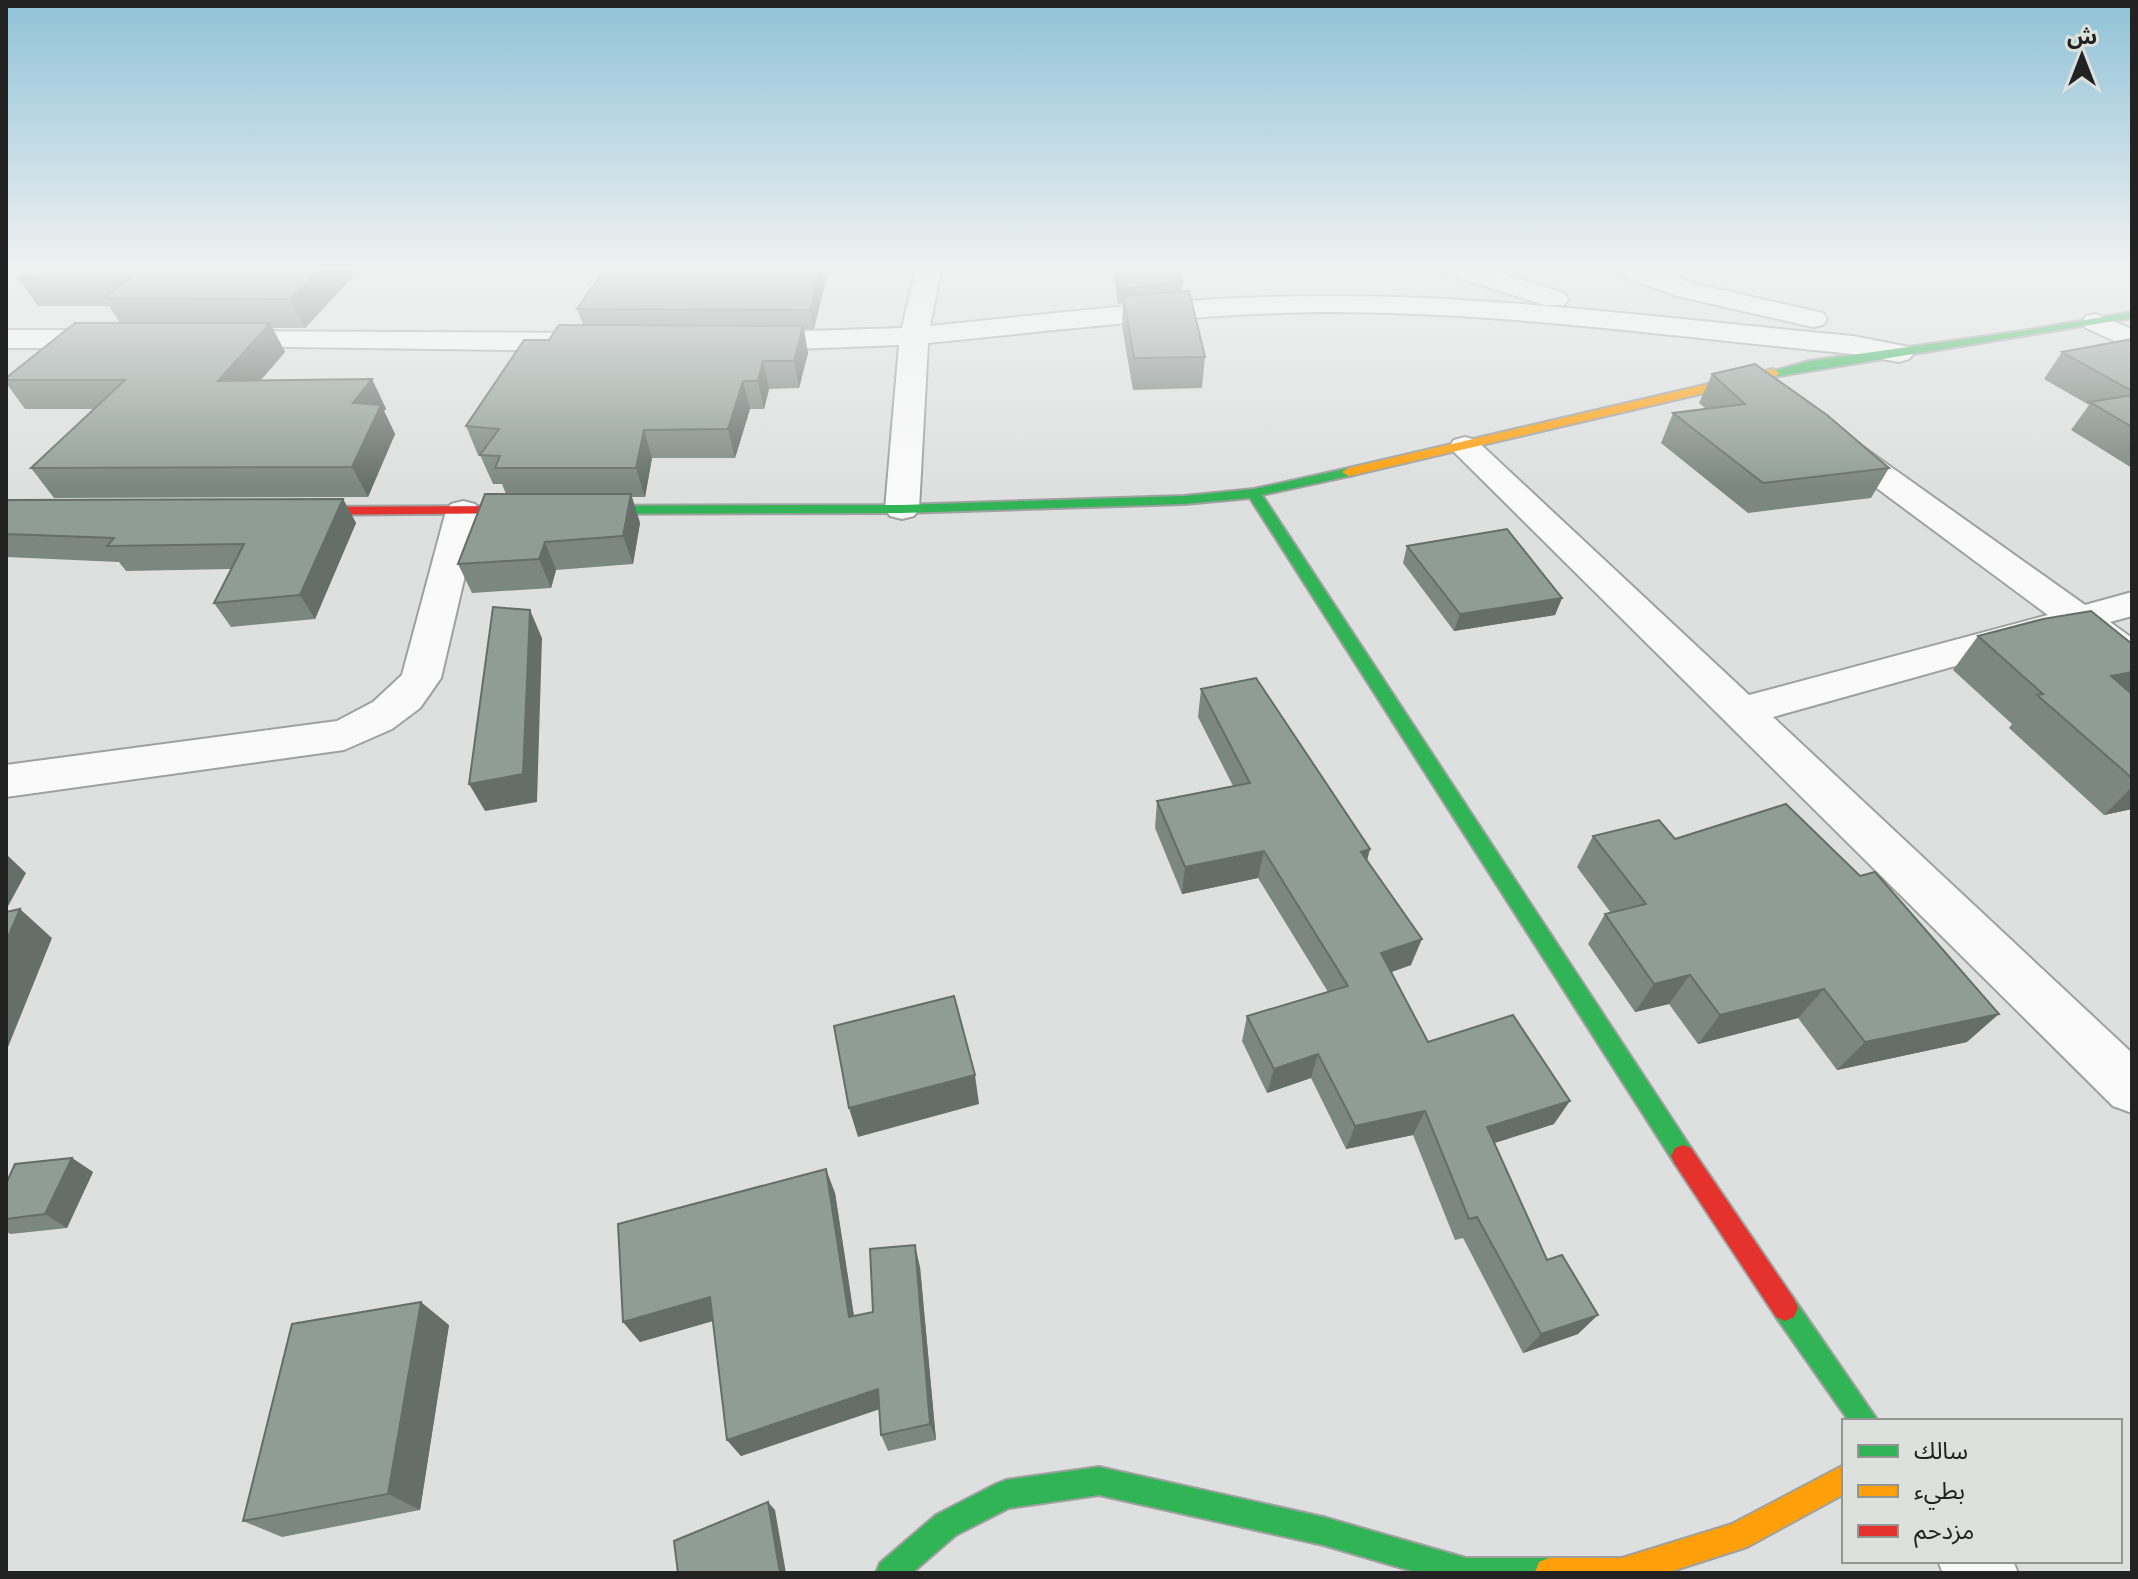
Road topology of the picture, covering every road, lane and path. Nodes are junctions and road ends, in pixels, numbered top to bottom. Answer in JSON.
{"nodes":[{"id":1,"x":333,"y":341,"type":"edge"},
{"id":2,"x":763,"y":341,"type":"edge"},
{"id":3,"x":914,"y":341,"type":"edge"},
{"id":4,"x":1809,"y":341,"type":"edge"},
{"id":5,"x":1880,"y":341,"type":"edge"},
{"id":6,"x":1977,"y":341,"type":"edge"},
{"id":7,"x":611,"y":342,"type":"edge"},
{"id":8,"x":721,"y":342,"type":"edge"},
{"id":9,"x":1911,"y":351,"type":"junction"},
{"id":10,"x":1748,"y":380,"type":"junction"},
{"id":11,"x":1465,"y":447,"type":"junction"},
{"id":12,"x":1254,"y":493,"type":"junction"},
{"id":13,"x":902,"y":509,"type":"junction"},
{"id":14,"x":278,"y":511,"type":"edge"},
{"id":15,"x":463,"y":511,"type":"junction"},
{"id":16,"x":2132,"y":604,"type":"edge"},
{"id":17,"x":2079,"y":619,"type":"junction"},
{"id":18,"x":2132,"y":657,"type":"edge"},
{"id":19,"x":1740,"y":712,"type":"junction"},
{"id":20,"x":6,"y":781,"type":"edge"},
{"id":21,"x":2132,"y":1088,"type":"edge"},
{"id":22,"x":1864,"y":1419,"type":"edge"},
{"id":23,"x":1842,"y":1480,"type":"edge"},
{"id":24,"x":890,"y":1573,"type":"edge"}],
"edges":[{"from":1,"to":7,"type":"street"},
{"from":2,"to":8,"type":"street"},
{"from":3,"to":13,"type":"street"},
{"from":4,"to":9,"type":"street"},
{"from":5,"to":9,"type":"street"},
{"from":6,"to":9,"type":"street"},
{"from":9,"to":10,"type":"street"},
{"from":10,"to":11,"type":"street"},
{"from":10,"to":17,"type":"street"},
{"from":11,"to":12,"type":"street"},
{"from":11,"to":19,"type":"street"},
{"from":12,"to":13,"type":"street"},
{"from":12,"to":22,"type":"street"},
{"from":13,"to":15,"type":"street"},
{"from":14,"to":15,"type":"street"},
{"from":15,"to":20,"type":"street"},
{"from":16,"to":17,"type":"street"},
{"from":17,"to":18,"type":"street"},
{"from":17,"to":19,"type":"street"},
{"from":19,"to":21,"type":"street"},
{"from":23,"to":24,"type":"street"}]}
